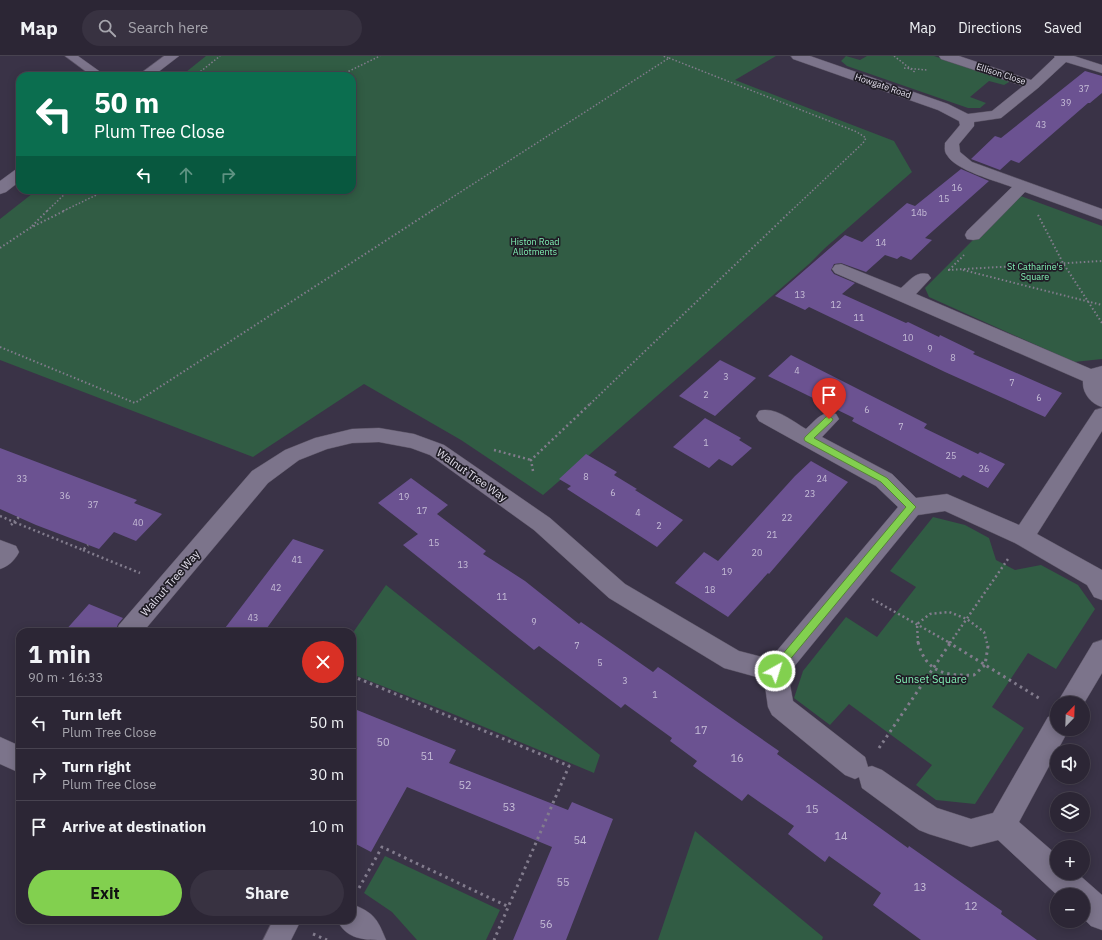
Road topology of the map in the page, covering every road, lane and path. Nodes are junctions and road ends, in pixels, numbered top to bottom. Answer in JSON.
{"nodes":[{"id":1,"x":71,"y":56,"type":"edge"},
{"id":2,"x":172,"y":56,"type":"edge"},
{"id":3,"x":220,"y":56,"type":"edge"},
{"id":4,"x":380,"y":56,"type":"edge"},
{"id":5,"x":663,"y":56,"type":"edge"},
{"id":6,"x":672,"y":56,"type":"edge"},
{"id":7,"x":798,"y":56,"type":"edge"},
{"id":8,"x":832,"y":56,"type":"edge"},
{"id":9,"x":946,"y":56,"type":"edge"},
{"id":10,"x":1062,"y":56,"type":"edge"},
{"id":11,"x":668,"y":58,"type":"junction"},
{"id":12,"x":820,"y":64,"type":"junction"},
{"id":13,"x":1102,"y":69,"type":"edge"},
{"id":14,"x":94,"y":72,"type":"edge"},
{"id":15,"x":150,"y":72,"type":"edge"},
{"id":16,"x":200,"y":72,"type":"edge"},
{"id":17,"x":347,"y":72,"type":"edge"},
{"id":18,"x":1033,"y":84,"type":"junction"},
{"id":19,"x":966,"y":119,"type":"junction"},
{"id":20,"x":16,"y":176,"type":"edge"},
{"id":21,"x":1022,"y":186,"type":"junction"},
{"id":22,"x":0,"y":189,"type":"edge"},
{"id":23,"x":65,"y":194,"type":"edge"},
{"id":24,"x":99,"y":194,"type":"edge"},
{"id":25,"x":1038,"y":214,"type":"dead end"},
{"id":26,"x":1102,"y":215,"type":"edge"},
{"id":27,"x":30,"y":228,"type":"junction"},
{"id":28,"x":973,"y":235,"type":"joint"},
{"id":29,"x":0,"y":248,"type":"edge"},
{"id":30,"x":1102,"y":262,"type":"edge"},
{"id":31,"x":1063,"y":263,"type":"junction"},
{"id":32,"x":841,"y":269,"type":"dead end"},
{"id":33,"x":961,"y":269,"type":"junction"},
{"id":34,"x":948,"y":270,"type":"junction"},
{"id":35,"x":922,"y":278,"type":"joint"},
{"id":36,"x":904,"y":296,"type":"junction"},
{"id":37,"x":1088,"y":301,"type":"junction"},
{"id":38,"x":1102,"y":305,"type":"edge"},
{"id":39,"x":1102,"y":323,"type":"edge"},
{"id":40,"x":0,"y":347,"type":"edge"},
{"id":41,"x":1098,"y":375,"type":"edge"},
{"id":42,"x":1102,"y":400,"type":"edge"},
{"id":43,"x":1102,"y":415,"type":"edge"},
{"id":44,"x":766,"y":416,"type":"dead end"},
{"id":45,"x":829,"y":419,"type":"dead end"},
{"id":46,"x":808,"y":439,"type":"junction"},
{"id":47,"x":494,"y":450,"type":"dead end"},
{"id":48,"x":531,"y":460,"type":"junction"},
{"id":49,"x":533,"y":471,"type":"dead end"},
{"id":50,"x":911,"y":507,"type":"junction"},
{"id":51,"x":0,"y":516,"type":"edge"},
{"id":52,"x":19,"y":517,"type":"dead end"},
{"id":53,"x":14,"y":522,"type":"junction"},
{"id":54,"x":9,"y":526,"type":"dead end"},
{"id":55,"x":1023,"y":537,"type":"junction"},
{"id":56,"x":88,"y":545,"type":"dead end"},
{"id":57,"x":0,"y":548,"type":"edge"},
{"id":58,"x":83,"y":550,"type":"junction"},
{"id":59,"x":0,"y":561,"type":"edge"},
{"id":60,"x":169,"y":585,"type":"junction"},
{"id":61,"x":845,"y":585,"type":"junction"},
{"id":62,"x":1102,"y":590,"type":"edge"},
{"id":63,"x":967,"y":619,"type":"junction"},
{"id":64,"x":917,"y":624,"type":"junction"},
{"id":65,"x":131,"y":628,"type":"edge"},
{"id":66,"x":951,"y":644,"type":"junction"},
{"id":67,"x":1102,"y":651,"type":"edge"},
{"id":68,"x":985,"y":665,"type":"junction"},
{"id":69,"x":934,"y":668,"type":"junction"},
{"id":70,"x":775,"y":671,"type":"junction"},
{"id":71,"x":356,"y":678,"type":"edge"},
{"id":72,"x":1074,"y":696,"type":"edge"},
{"id":73,"x":1044,"y":701,"type":"dead end"},
{"id":74,"x":1051,"y":736,"type":"edge"},
{"id":75,"x":867,"y":766,"type":"junction"},
{"id":76,"x":1002,"y":825,"type":"junction"},
{"id":77,"x":1072,"y":888,"type":"edge"},
{"id":78,"x":356,"y":904,"type":"edge"},
{"id":79,"x":1090,"y":904,"type":"edge"},
{"id":80,"x":509,"y":907,"type":"junction"},
{"id":81,"x":356,"y":908,"type":"edge"},
{"id":82,"x":1102,"y":915,"type":"edge"},
{"id":83,"x":286,"y":924,"type":"edge"},
{"id":84,"x":276,"y":940,"type":"edge"},
{"id":85,"x":371,"y":940,"type":"edge"},
{"id":86,"x":494,"y":940,"type":"edge"}],
"edges":[{"from":1,"to":14,"type":"lane"},
{"from":2,"to":15,"type":"street"},
{"from":3,"to":16,"type":"path"},
{"from":4,"to":17,"type":"path"},
{"from":5,"to":11,"type":"path"},
{"from":6,"to":11,"type":"path"},
{"from":7,"to":12,"type":"street","name":"Howgate Road"},
{"from":8,"to":12,"type":"street"},
{"from":9,"to":18,"type":"street","name":"Ellison Close"},
{"from":10,"to":13,"type":"street","name":"Ellison Close"},
{"from":10,"to":18,"type":"street","name":"Ellison Close"},
{"from":11,"to":40,"type":"path"},
{"from":11,"to":48,"type":"path"},
{"from":12,"to":19,"type":"street","name":"Howgate Road"},
{"from":18,"to":19,"type":"street","name":"Ellison Close"},
{"from":19,"to":21,"type":"street"},
{"from":20,"to":22,"type":"street"},
{"from":21,"to":26,"type":"street"},
{"from":21,"to":28,"type":"street"},
{"from":23,"to":27,"type":"path"},
{"from":24,"to":27,"type":"path"},
{"from":25,"to":31,"type":"path"},
{"from":27,"to":29,"type":"path"},
{"from":28,"to":34,"type":"path"},
{"from":30,"to":31,"type":"path"},
{"from":31,"to":33,"type":"path"},
{"from":31,"to":37,"type":"path"},
{"from":32,"to":36,"type":"street"},
{"from":33,"to":34,"type":"path"},
{"from":33,"to":37,"type":"path"},
{"from":34,"to":35,"type":"path"},
{"from":35,"to":36,"type":"street"},
{"from":36,"to":41,"type":"street"},
{"from":37,"to":38,"type":"path"},
{"from":37,"to":39,"type":"path"},
{"from":41,"to":42,"type":"street"},
{"from":43,"to":55,"type":"street"},
{"from":44,"to":46,"type":"street"},
{"from":45,"to":46,"type":"street"},
{"from":46,"to":50,"type":"street"},
{"from":47,"to":48,"type":"path"},
{"from":48,"to":49,"type":"path"},
{"from":50,"to":55,"type":"street"},
{"from":50,"to":61,"type":"street"},
{"from":51,"to":53,"type":"path"},
{"from":52,"to":53,"type":"path"},
{"from":53,"to":54,"type":"path"},
{"from":53,"to":58,"type":"path"},
{"from":55,"to":62,"type":"street"},
{"from":55,"to":63,"type":"path"},
{"from":56,"to":58,"type":"path"},
{"from":57,"to":59,"type":"lane"},
{"from":58,"to":60,"type":"path"},
{"from":60,"to":65,"type":"street","name":"Walnut Tree Way"},
{"from":60,"to":70,"type":"street","name":"Walnut Tree Way"},
{"from":61,"to":64,"type":"path"},
{"from":61,"to":70,"type":"street"},
{"from":63,"to":64,"type":"path"},
{"from":63,"to":66,"type":"path"},
{"from":63,"to":68,"type":"path"},
{"from":64,"to":66,"type":"path"},
{"from":64,"to":69,"type":"path"},
{"from":66,"to":68,"type":"path"},
{"from":66,"to":69,"type":"path"},
{"from":67,"to":72,"type":"street"},
{"from":68,"to":69,"type":"path"},
{"from":68,"to":73,"type":"path"},
{"from":69,"to":75,"type":"path"},
{"from":70,"to":75,"type":"street"},
{"from":71,"to":80,"type":"path"},
{"from":74,"to":76,"type":"street"},
{"from":75,"to":76,"type":"street"},
{"from":76,"to":77,"type":"street"},
{"from":78,"to":80,"type":"path"},
{"from":79,"to":82,"type":"street"},
{"from":80,"to":86,"type":"path"},
{"from":81,"to":85,"type":"street"},
{"from":83,"to":84,"type":"lane"}]}
